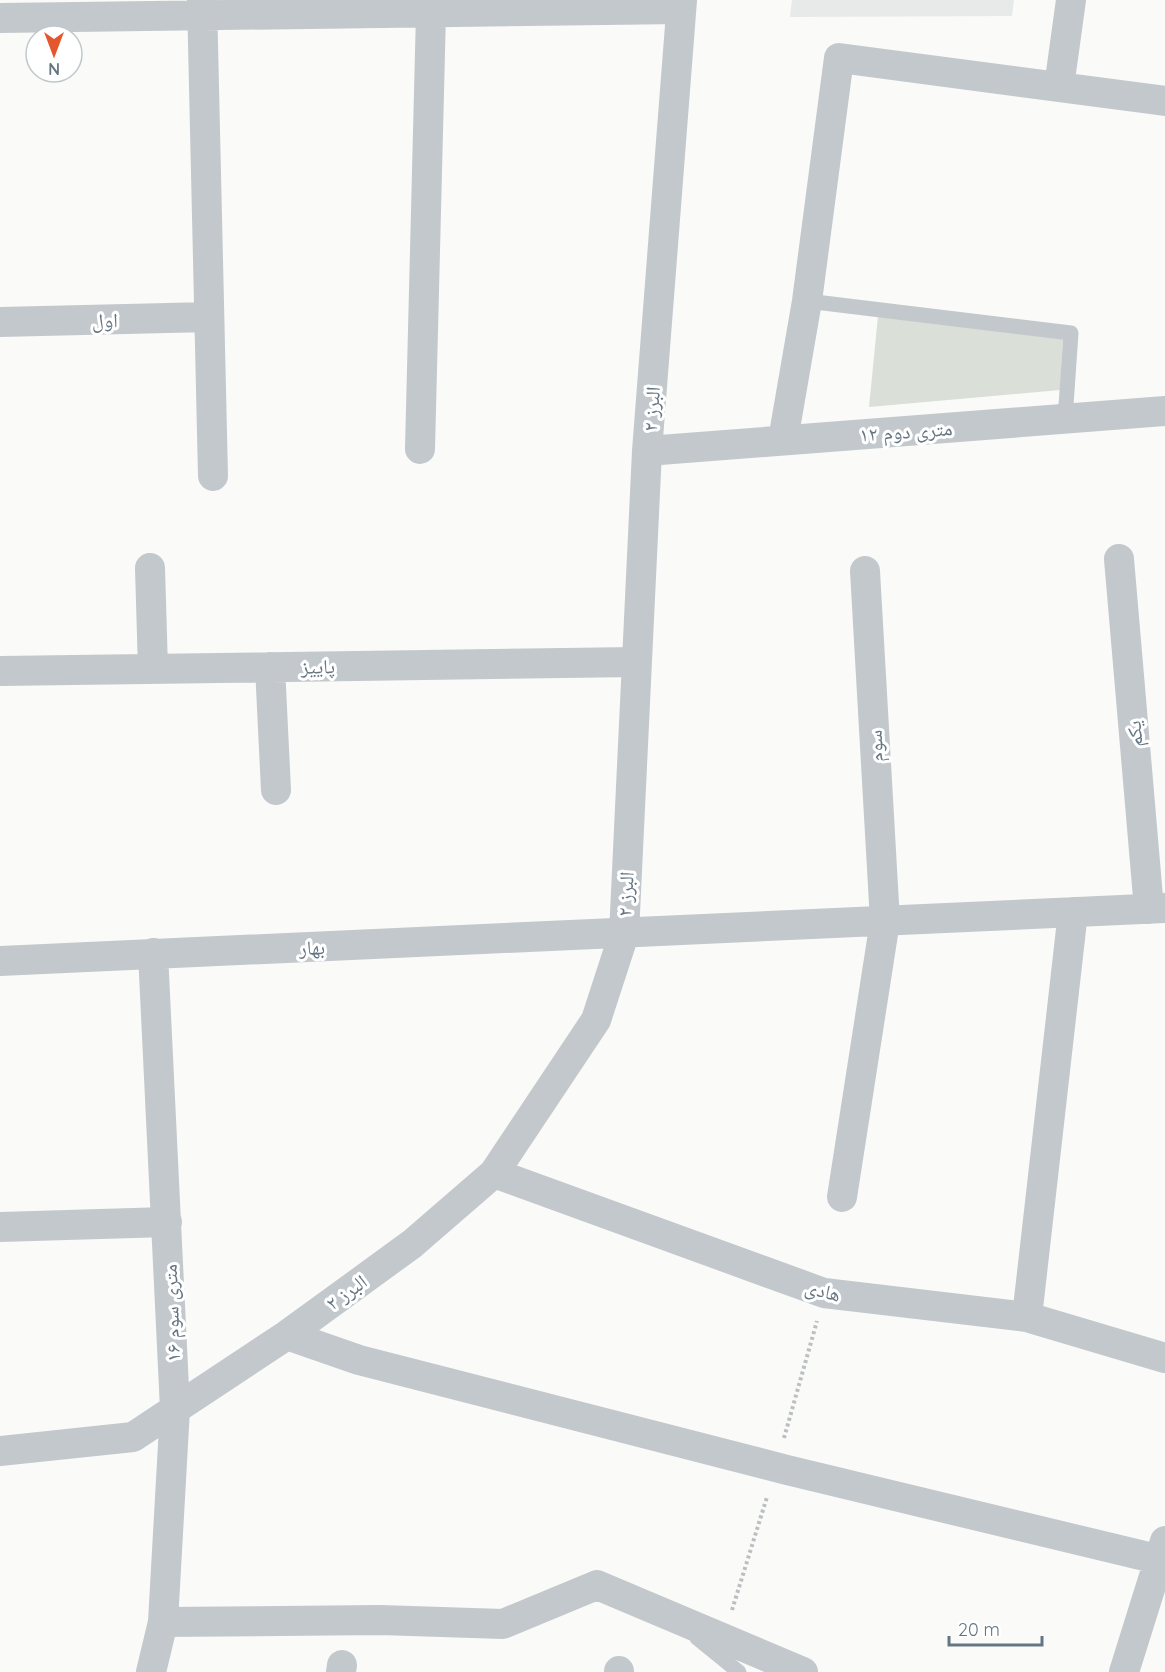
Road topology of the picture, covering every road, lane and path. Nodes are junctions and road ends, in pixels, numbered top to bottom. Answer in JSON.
{"nodes":[{"id":1,"x":1071,"y":0,"type":"edge"},
{"id":2,"x":682,"y":5,"type":"edge"},
{"id":3,"x":202,"y":8,"type":"edge"},
{"id":4,"x":431,"y":13,"type":"junction"},
{"id":5,"x":0,"y":18,"type":"edge"},
{"id":6,"x":1059,"y":87,"type":"junction"},
{"id":7,"x":1165,"y":101,"type":"edge"},
{"id":8,"x":807,"y":301,"type":"junction"},
{"id":9,"x":209,"y":317,"type":"junction"},
{"id":10,"x":0,"y":322,"type":"edge"},
{"id":11,"x":1165,"y":411,"type":"edge"},
{"id":12,"x":1065,"y":420,"type":"junction"},
{"id":13,"x":783,"y":440,"type":"junction"},
{"id":14,"x":420,"y":449,"type":"dead end"},
{"id":15,"x":648,"y":451,"type":"junction"},
{"id":16,"x":213,"y":476,"type":"dead end"},
{"id":17,"x":1119,"y":559,"type":"dead end"},
{"id":18,"x":150,"y":568,"type":"dead end"},
{"id":19,"x":865,"y":571,"type":"dead end"},
{"id":20,"x":636,"y":662,"type":"junction"},
{"id":21,"x":270,"y":667,"type":"junction"},
{"id":22,"x":153,"y":669,"type":"junction"},
{"id":23,"x":0,"y":671,"type":"edge"},
{"id":24,"x":276,"y":790,"type":"dead end"},
{"id":25,"x":1157,"y":908,"type":"edge"},
{"id":26,"x":1073,"y":912,"type":"junction"},
{"id":27,"x":885,"y":921,"type":"junction"},
{"id":28,"x":624,"y":934,"type":"junction"},
{"id":29,"x":153,"y":953,"type":"junction"},
{"id":30,"x":0,"y":961,"type":"edge"},
{"id":31,"x":494,"y":1173,"type":"junction"},
{"id":32,"x":842,"y":1197,"type":"dead end"},
{"id":33,"x":167,"y":1222,"type":"junction"},
{"id":34,"x":0,"y":1227,"type":"edge"},
{"id":35,"x":1027,"y":1317,"type":"junction"},
{"id":36,"x":287,"y":1335,"type":"junction"},
{"id":37,"x":1165,"y":1358,"type":"edge"},
{"id":38,"x":175,"y":1409,"type":"junction"},
{"id":39,"x":0,"y":1451,"type":"edge"},
{"id":40,"x":1163,"y":1554,"type":"edge"},
{"id":41,"x":673,"y":1618,"type":"junction"},
{"id":42,"x":164,"y":1622,"type":"junction"},
{"id":43,"x":151,"y":1672,"type":"edge"},
{"id":44,"x":739,"y":1672,"type":"edge"},
{"id":45,"x":803,"y":1672,"type":"edge"},
{"id":46,"x":1124,"y":1672,"type":"edge"}],
"edges":[{"from":1,"to":6,"type":"street"},
{"from":2,"to":4,"type":"street"},
{"from":2,"to":15,"type":"street","name":"البرز ۲"},
{"from":3,"to":4,"type":"street"},
{"from":3,"to":5,"type":"street"},
{"from":3,"to":9,"type":"street"},
{"from":4,"to":14,"type":"street"},
{"from":6,"to":7,"type":"street"},
{"from":6,"to":8,"type":"street"},
{"from":8,"to":12,"type":"lane"},
{"from":8,"to":13,"type":"street"},
{"from":9,"to":10,"type":"street","name":"اول"},
{"from":9,"to":16,"type":"street"},
{"from":11,"to":12,"type":"street","name":"۱۲ متری دوم"},
{"from":12,"to":13,"type":"street","name":"۱۲ متری دوم"},
{"from":13,"to":15,"type":"street","name":"۱۲ متری دوم"},
{"from":15,"to":20,"type":"street","name":"البرز ۲"},
{"from":17,"to":25,"type":"street","name":"یکم"},
{"from":18,"to":22,"type":"street"},
{"from":19,"to":27,"type":"street","name":"سوم"},
{"from":20,"to":21,"type":"street","name":"پاییز"},
{"from":20,"to":28,"type":"street","name":"البرز ۲"},
{"from":21,"to":22,"type":"street","name":"پاییز"},
{"from":21,"to":24,"type":"street"},
{"from":22,"to":23,"type":"street","name":"پاییز"},
{"from":25,"to":26,"type":"street","name":"بهار"},
{"from":26,"to":27,"type":"street","name":"بهار"},
{"from":26,"to":35,"type":"street"},
{"from":27,"to":28,"type":"street","name":"بهار"},
{"from":27,"to":32,"type":"street","name":"سوم"},
{"from":28,"to":29,"type":"street","name":"بهار"},
{"from":28,"to":31,"type":"street","name":"البرز ۲"},
{"from":29,"to":30,"type":"street","name":"بهار"},
{"from":29,"to":33,"type":"street","name":"۱۶ متری سوم"},
{"from":31,"to":35,"type":"street","name":"هادی"},
{"from":31,"to":36,"type":"street","name":"البرز ۲"},
{"from":33,"to":34,"type":"street"},
{"from":33,"to":38,"type":"street","name":"۱۶ متری سوم"},
{"from":35,"to":37,"type":"street","name":"هادی"},
{"from":36,"to":38,"type":"street","name":"البرز ۲"},
{"from":36,"to":40,"type":"street"},
{"from":38,"to":39,"type":"street","name":"البرز ۲"},
{"from":38,"to":42,"type":"street","name":"۱۶ متری سوم"},
{"from":40,"to":46,"type":"street"},
{"from":41,"to":42,"type":"street"},
{"from":41,"to":44,"type":"lane"},
{"from":41,"to":45,"type":"street"},
{"from":42,"to":43,"type":"street","name":"۱۶ متری سوم"}]}
